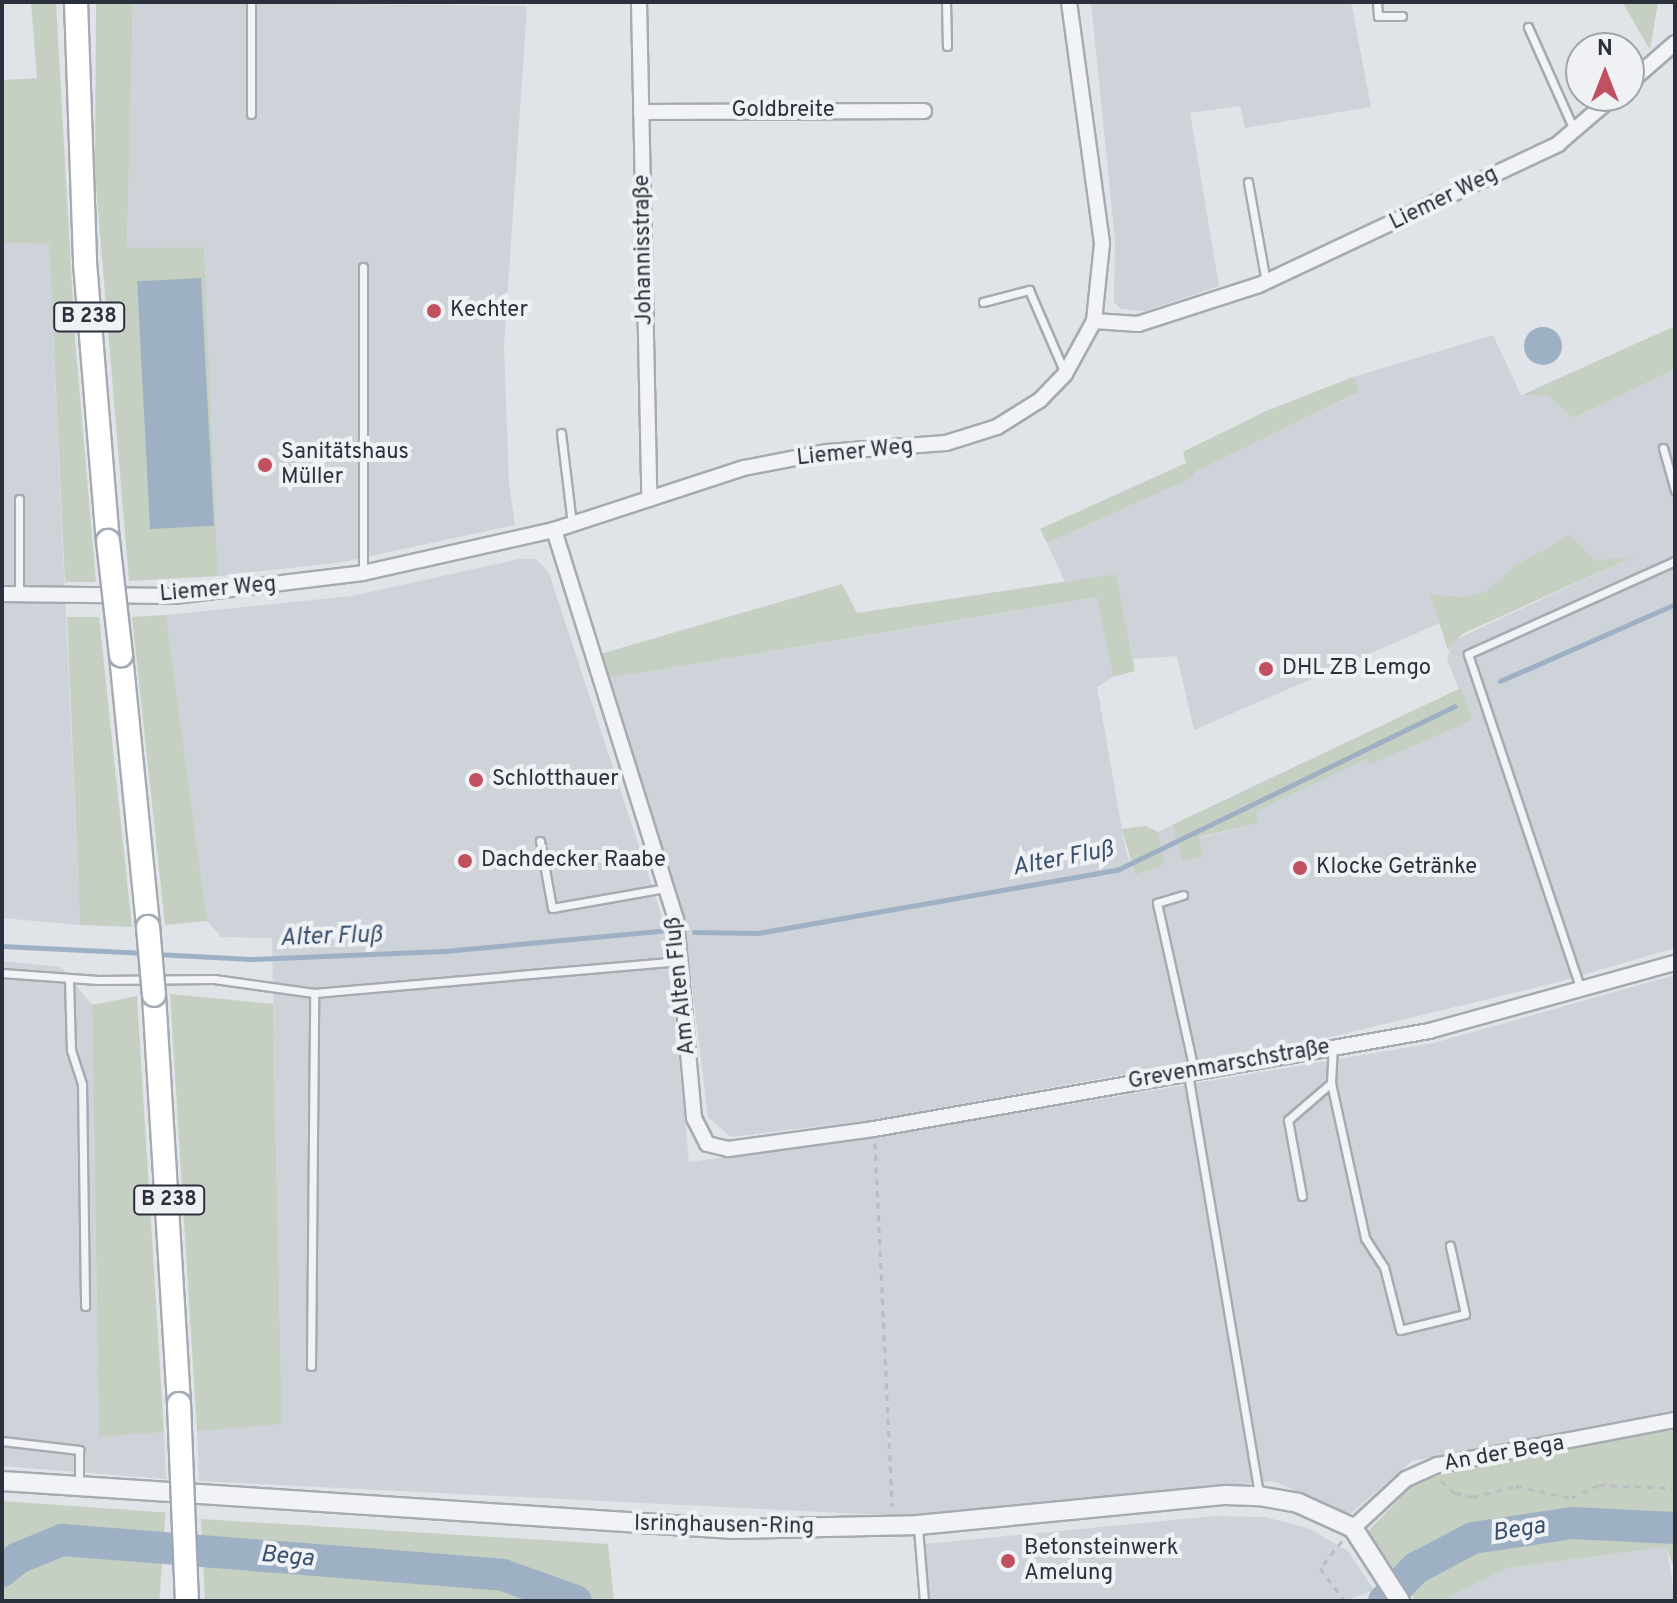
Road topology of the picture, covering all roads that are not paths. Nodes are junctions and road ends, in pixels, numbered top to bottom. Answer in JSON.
{"nodes":[{"id":1,"x":76,"y":2,"type":"edge"},
{"id":2,"x":251,"y":2,"type":"edge"},
{"id":3,"x":639,"y":2,"type":"edge"},
{"id":4,"x":946,"y":2,"type":"edge"},
{"id":5,"x":1377,"y":2,"type":"edge"},
{"id":6,"x":1071,"y":4,"type":"edge"},
{"id":7,"x":1402,"y":16,"type":"dead end"},
{"id":8,"x":1528,"y":27,"type":"dead end"},
{"id":9,"x":1675,"y":43,"type":"edge"},
{"id":10,"x":947,"y":46,"type":"dead end"},
{"id":11,"x":1645,"y":69,"type":"edge"},
{"id":12,"x":924,"y":111,"type":"dead end"},
{"id":13,"x":641,"y":112,"type":"junction"},
{"id":14,"x":1595,"y":112,"type":"edge"},
{"id":15,"x":251,"y":114,"type":"dead end"},
{"id":16,"x":1574,"y":130,"type":"junction"},
{"id":17,"x":1248,"y":182,"type":"dead end"},
{"id":18,"x":363,"y":267,"type":"dead end"},
{"id":19,"x":1266,"y":282,"type":"junction"},
{"id":20,"x":983,"y":302,"type":"dead end"},
{"id":21,"x":1094,"y":321,"type":"junction"},
{"id":22,"x":1065,"y":374,"type":"junction"},
{"id":23,"x":561,"y":433,"type":"dead end"},
{"id":24,"x":1663,"y":448,"type":"dead end"},
{"id":25,"x":1675,"y":490,"type":"edge"},
{"id":26,"x":19,"y":499,"type":"dead end"},
{"id":27,"x":649,"y":499,"type":"junction"},
{"id":28,"x":572,"y":524,"type":"junction"},
{"id":29,"x":554,"y":530,"type":"junction"},
{"id":30,"x":1675,"y":561,"type":"edge"},
{"id":31,"x":363,"y":573,"type":"junction"},
{"id":32,"x":2,"y":594,"type":"edge"},
{"id":33,"x":19,"y":594,"type":"junction"},
{"id":34,"x":540,"y":841,"type":"dead end"},
{"id":35,"x":666,"y":888,"type":"junction"},
{"id":36,"x":1183,"y":895,"type":"dead end"},
{"id":37,"x":681,"y":961,"type":"junction"},
{"id":38,"x":1675,"y":963,"type":"edge"},
{"id":39,"x":2,"y":973,"type":"edge"},
{"id":40,"x":69,"y":979,"type":"junction"},
{"id":41,"x":1582,"y":992,"type":"junction"},
{"id":42,"x":314,"y":993,"type":"junction"},
{"id":43,"x":1333,"y":1046,"type":"junction"},
{"id":44,"x":1191,"y":1071,"type":"junction"},
{"id":45,"x":1331,"y":1083,"type":"junction"},
{"id":46,"x":874,"y":1129,"type":"joint"},
{"id":47,"x":1302,"y":1196,"type":"dead end"},
{"id":48,"x":1450,"y":1246,"type":"dead end"},
{"id":49,"x":85,"y":1306,"type":"dead end"},
{"id":50,"x":311,"y":1366,"type":"dead end"},
{"id":51,"x":1675,"y":1420,"type":"edge"},
{"id":52,"x":2,"y":1441,"type":"edge"},
{"id":53,"x":2,"y":1481,"type":"edge"},
{"id":54,"x":79,"y":1488,"type":"junction"},
{"id":55,"x":1259,"y":1496,"type":"junction"},
{"id":56,"x":918,"y":1525,"type":"junction"},
{"id":57,"x":1353,"y":1528,"type":"junction"},
{"id":58,"x":187,"y":1601,"type":"edge"},
{"id":59,"x":924,"y":1601,"type":"edge"},
{"id":60,"x":1400,"y":1601,"type":"edge"}],
"edges":[{"from":1,"to":58,"type":"main road","number":"B 238","bridge":true},
{"from":2,"to":15,"type":"lane"},
{"from":3,"to":13,"type":"street","name":"Johannisstraße"},
{"from":4,"to":10,"type":"lane"},
{"from":5,"to":7,"type":"lane"},
{"from":6,"to":21,"type":"street","name":"Liemer Weg"},
{"from":8,"to":16,"type":"lane"},
{"from":9,"to":11,"type":"street"},
{"from":12,"to":13,"type":"street","name":"Goldbreite"},
{"from":13,"to":27,"type":"street","name":"Johannisstraße"},
{"from":14,"to":16,"type":"street","name":"Liemer Weg"},
{"from":16,"to":19,"type":"street","name":"Liemer Weg"},
{"from":17,"to":19,"type":"lane"},
{"from":18,"to":31,"type":"lane"},
{"from":19,"to":21,"type":"street","name":"Liemer Weg"},
{"from":20,"to":22,"type":"lane"},
{"from":21,"to":22,"type":"street","name":"Liemer Weg"},
{"from":22,"to":27,"type":"street","name":"Liemer Weg"},
{"from":23,"to":28,"type":"lane"},
{"from":24,"to":25,"type":"lane"},
{"from":26,"to":33,"type":"lane"},
{"from":27,"to":28,"type":"street","name":"Liemer Weg"},
{"from":28,"to":29,"type":"street","name":"Liemer Weg"},
{"from":29,"to":31,"type":"street","name":"Liemer Weg"},
{"from":29,"to":35,"type":"street","name":"Am Alten Fluß"},
{"from":30,"to":41,"type":"lane"},
{"from":31,"to":33,"type":"street","name":"Liemer Weg"},
{"from":32,"to":33,"type":"street","name":"Liemer Weg"},
{"from":34,"to":35,"type":"lane"},
{"from":35,"to":37,"type":"street","name":"Am Alten Fluß"},
{"from":36,"to":44,"type":"lane"},
{"from":37,"to":42,"type":"lane"},
{"from":37,"to":46,"type":"street","name":"Am Alten Fluß"},
{"from":38,"to":41,"type":"street","name":"Grevenmarschstraße"},
{"from":39,"to":40,"type":"lane"},
{"from":40,"to":42,"type":"lane"},
{"from":40,"to":49,"type":"lane"},
{"from":41,"to":43,"type":"street","name":"Grevenmarschstraße"},
{"from":42,"to":50,"type":"lane"},
{"from":43,"to":44,"type":"street","name":"Grevenmarschstraße"},
{"from":43,"to":45,"type":"lane"},
{"from":44,"to":46,"type":"street","name":"Grevenmarschstraße"},
{"from":44,"to":55,"type":"lane"},
{"from":45,"to":47,"type":"lane"},
{"from":45,"to":48,"type":"lane"},
{"from":51,"to":57,"type":"street","name":"An der Bega"},
{"from":52,"to":54,"type":"lane"},
{"from":53,"to":54,"type":"street","name":"Isringhausen-Ring"},
{"from":54,"to":56,"type":"street","name":"Isringhausen-Ring"},
{"from":55,"to":56,"type":"street","name":"Isringhausen-Ring"},
{"from":55,"to":57,"type":"street","name":"Isringhausen-Ring"},
{"from":56,"to":59,"type":"lane"},
{"from":57,"to":60,"type":"street","name":"Isringhausen-Ring"}]}
